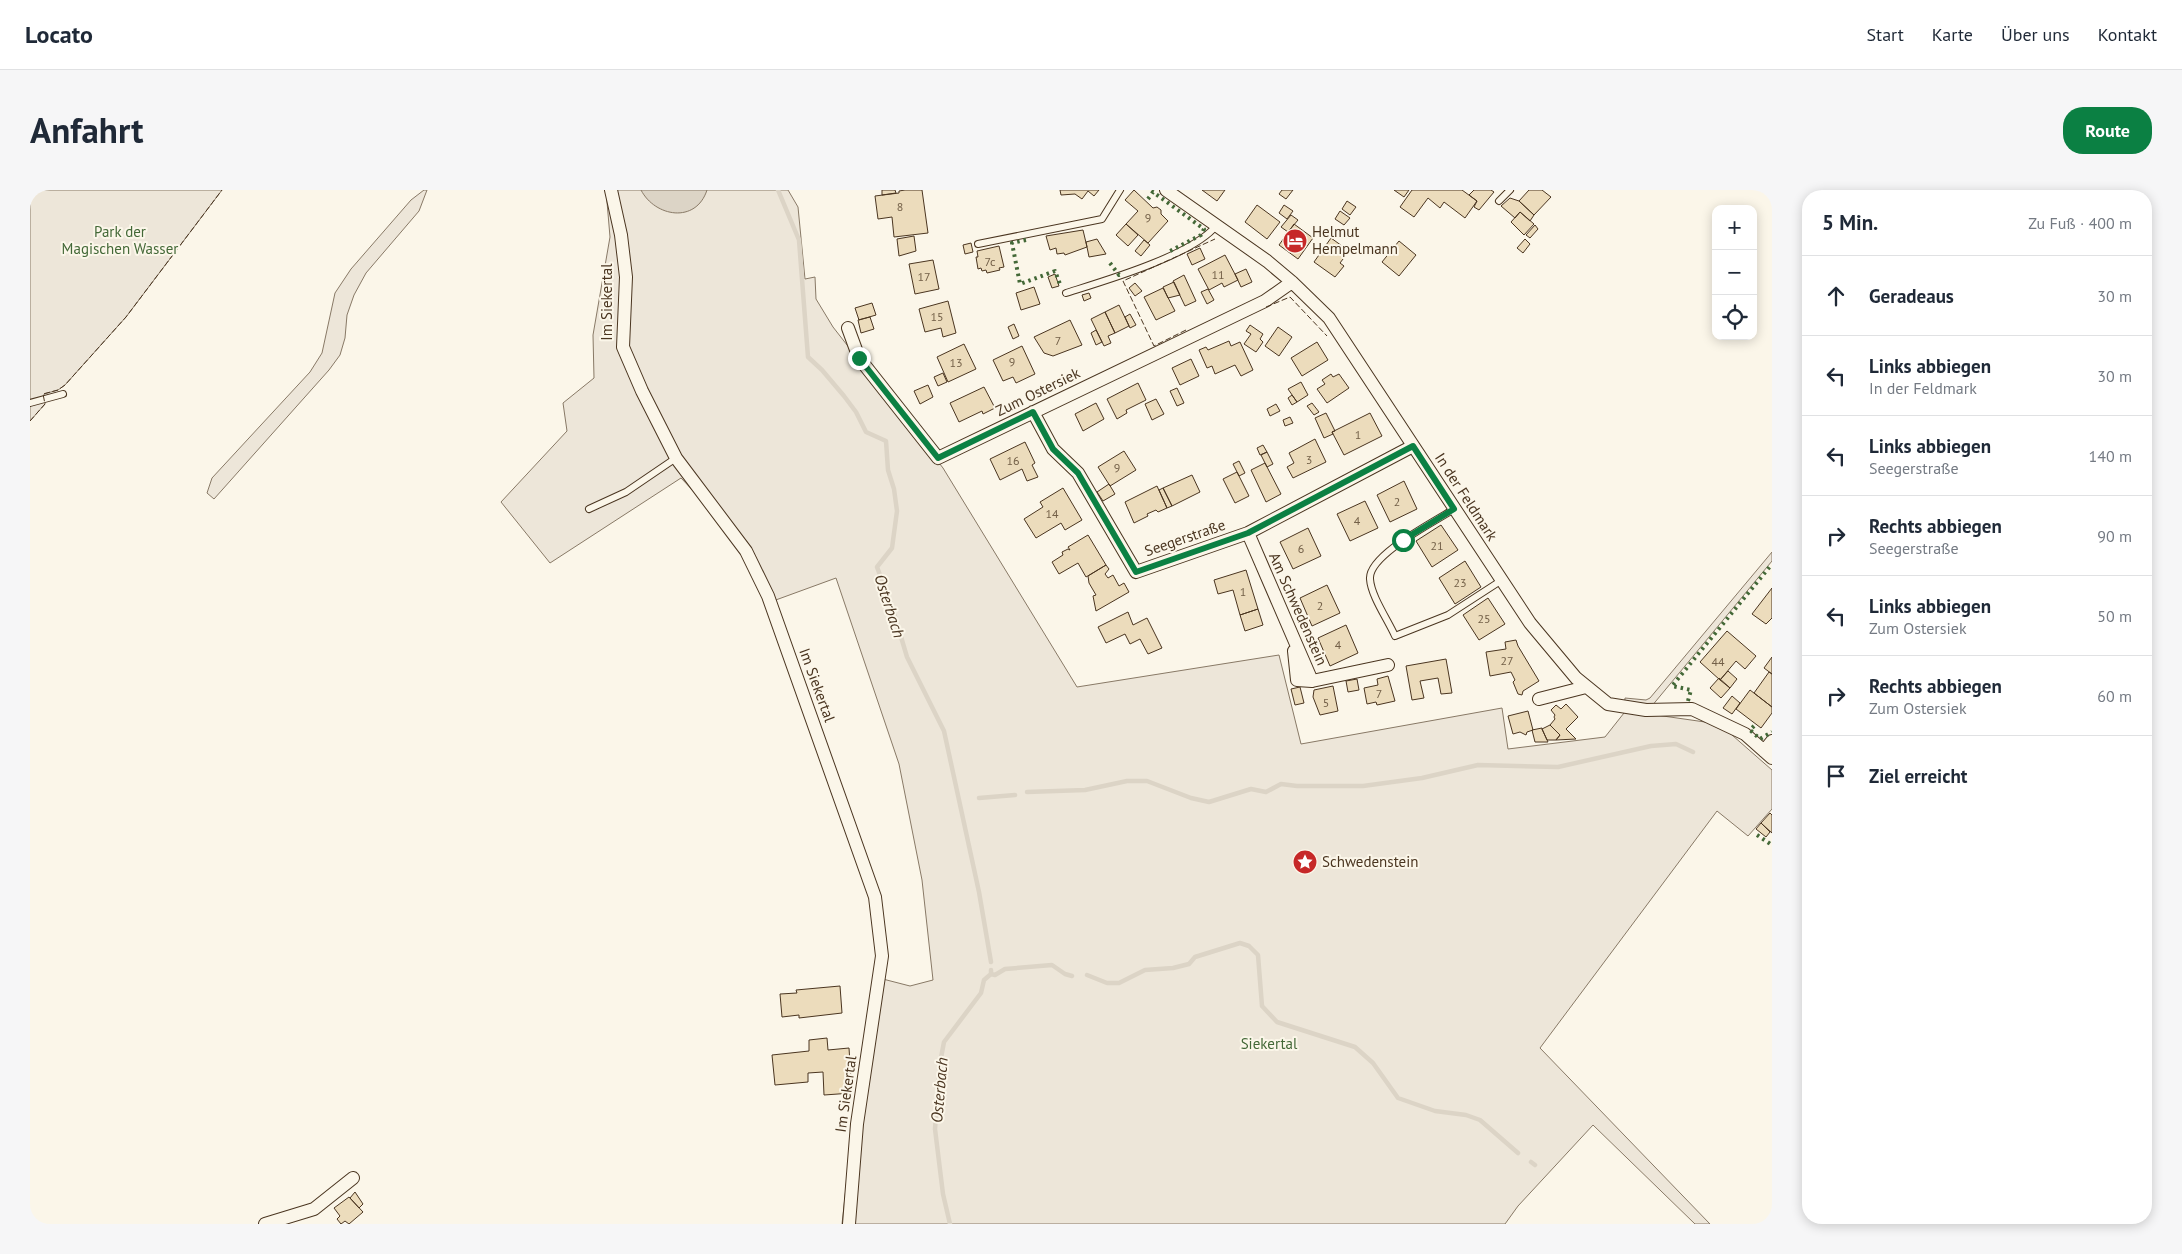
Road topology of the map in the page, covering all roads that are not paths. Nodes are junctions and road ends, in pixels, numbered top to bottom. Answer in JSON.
{"nodes":[{"id":1,"x":611,"y":190,"type":"edge"},
{"id":2,"x":1120,"y":190,"type":"edge"},
{"id":3,"x":1166,"y":190,"type":"edge"},
{"id":4,"x":1510,"y":190,"type":"edge"},
{"id":5,"x":1499,"y":201,"type":"dead end"},
{"id":6,"x":1216,"y":226,"type":"junction"},
{"id":7,"x":978,"y":244,"type":"dead end"},
{"id":8,"x":1292,"y":282,"type":"junction"},
{"id":9,"x":1066,"y":293,"type":"dead end"},
{"id":10,"x":848,"y":328,"type":"dead end"},
{"id":11,"x":64,"y":394,"type":"dead end"},
{"id":12,"x":30,"y":403,"type":"edge"},
{"id":13,"x":1033,"y":412,"type":"junction"},
{"id":14,"x":1413,"y":446,"type":"junction"},
{"id":15,"x":676,"y":458,"type":"junction"},
{"id":16,"x":589,"y":509,"type":"dead end"},
{"id":17,"x":1454,"y":509,"type":"junction"},
{"id":18,"x":1248,"y":533,"type":"junction"},
{"id":19,"x":1502,"y":580,"type":"junction"},
{"id":20,"x":1388,"y":665,"type":"dead end"},
{"id":21,"x":1586,"y":687,"type":"junction"},
{"id":22,"x":1539,"y":699,"type":"dead end"},
{"id":23,"x":1769,"y":750,"type":"edge"},
{"id":24,"x":353,"y":1178,"type":"dead end"},
{"id":25,"x":265,"y":1224,"type":"edge"},
{"id":26,"x":850,"y":1224,"type":"edge"}],
"edges":[{"from":1,"to":15,"type":"street","name":"Im Siekertal"},
{"from":2,"to":7,"type":"lane"},
{"from":3,"to":6,"type":"street","name":"In der Feldmark"},
{"from":4,"to":5,"type":"lane"},
{"from":6,"to":8,"type":"street","name":"In der Feldmark"},
{"from":6,"to":9,"type":"lane"},
{"from":8,"to":13,"type":"street","name":"Zum Ostersiek"},
{"from":8,"to":14,"type":"street","name":"In der Feldmark"},
{"from":10,"to":13,"type":"street","name":"Zum Ostersiek"},
{"from":11,"to":12,"type":"lane"},
{"from":13,"to":18,"type":"street","name":"Seegerstraße"},
{"from":14,"to":17,"type":"street","name":"In der Feldmark"},
{"from":14,"to":18,"type":"street","name":"Seegerstraße"},
{"from":15,"to":16,"type":"lane"},
{"from":15,"to":26,"type":"street","name":"Im Siekertal"},
{"from":17,"to":19,"type":"street","name":"In der Feldmark"},
{"from":17,"to":19,"type":"lane"},
{"from":18,"to":20,"type":"street","name":"Am Schwedenstein"},
{"from":19,"to":21,"type":"street","name":"In der Feldmark"},
{"from":21,"to":22,"type":"street"},
{"from":21,"to":23,"type":"street","name":"In der Feldmark"},
{"from":24,"to":25,"type":"street"}]}
